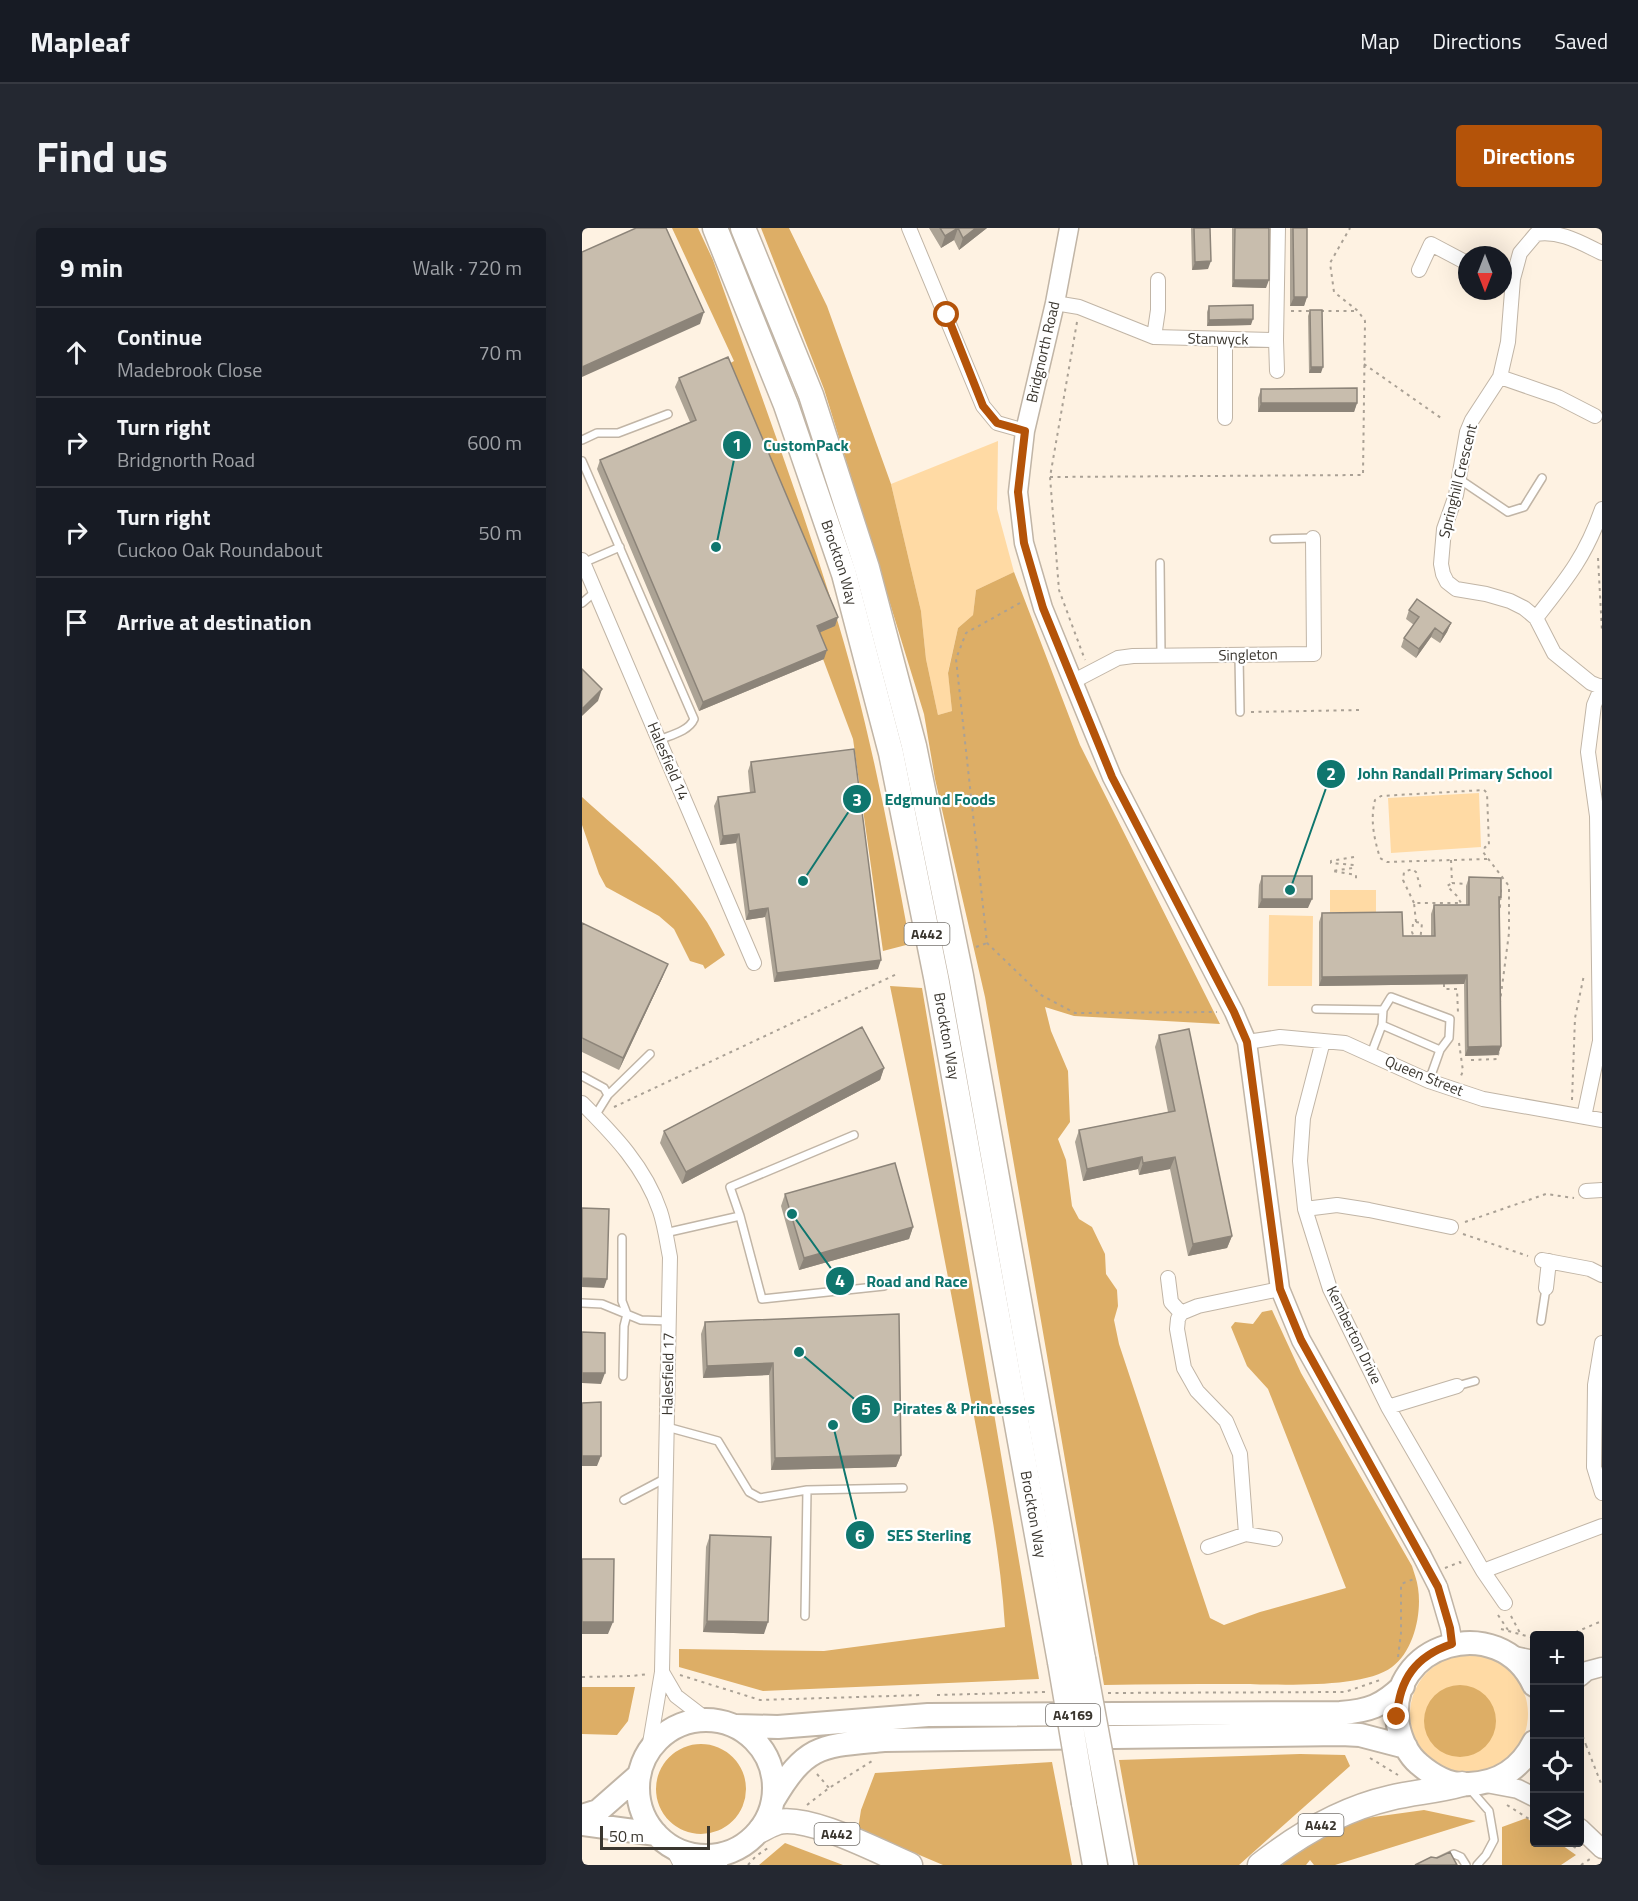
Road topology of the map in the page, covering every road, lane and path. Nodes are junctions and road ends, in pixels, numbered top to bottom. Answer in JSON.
{"nodes":[{"id":1,"x":715,"y":228,"type":"edge"},
{"id":2,"x":744,"y":228,"type":"edge"},
{"id":3,"x":909,"y":228,"type":"edge"},
{"id":4,"x":1069,"y":228,"type":"edge"},
{"id":5,"x":1278,"y":228,"type":"edge"},
{"id":6,"x":1350,"y":228,"type":"edge"},
{"id":7,"x":1535,"y":231,"type":"edge"},
{"id":8,"x":1602,"y":253,"type":"edge"},
{"id":9,"x":1458,"y":258,"type":"edge"},
{"id":10,"x":1512,"y":269,"type":"edge"},
{"id":11,"x":1419,"y":270,"type":"dead end"},
{"id":12,"x":1158,"y":280,"type":"dead end"},
{"id":13,"x":1508,"y":300,"type":"edge"},
{"id":14,"x":1055,"y":303,"type":"junction"},
{"id":15,"x":1079,"y":308,"type":"junction"},
{"id":16,"x":1276,"y":311,"type":"junction"},
{"id":17,"x":1358,"y":311,"type":"junction"},
{"id":18,"x":1154,"y":337,"type":"junction"},
{"id":19,"x":1225,"y":339,"type":"junction"},
{"id":20,"x":1276,"y":340,"type":"junction"},
{"id":21,"x":1364,"y":364,"type":"junction"},
{"id":22,"x":1277,"y":371,"type":"dead end"},
{"id":23,"x":1500,"y":376,"type":"junction"},
{"id":24,"x":668,"y":414,"type":"dead end"},
{"id":25,"x":1595,"y":416,"type":"dead end"},
{"id":26,"x":1225,"y":418,"type":"dead end"},
{"id":27,"x":1441,"y":418,"type":"dead end"},
{"id":28,"x":1025,"y":431,"type":"junction"},
{"id":29,"x":582,"y":440,"type":"edge"},
{"id":30,"x":582,"y":461,"type":"edge"},
{"id":31,"x":1050,"y":477,"type":"junction"},
{"id":32,"x":1542,"y":478,"type":"dead end"},
{"id":33,"x":1459,"y":479,"type":"junction"},
{"id":34,"x":1602,"y":509,"type":"edge"},
{"id":35,"x":1313,"y":538,"type":"joint"},
{"id":36,"x":1274,"y":539,"type":"dead end"},
{"id":37,"x":620,"y":547,"type":"junction"},
{"id":38,"x":1598,"y":558,"type":"dead end"},
{"id":39,"x":583,"y":561,"type":"edge"},
{"id":40,"x":1160,"y":563,"type":"dead end"},
{"id":41,"x":596,"y":591,"type":"junction"},
{"id":42,"x":582,"y":603,"type":"edge"},
{"id":43,"x":1020,"y":603,"type":"dead end"},
{"id":44,"x":1536,"y":618,"type":"junction"},
{"id":45,"x":1602,"y":631,"type":"edge"},
{"id":46,"x":1161,"y":655,"type":"junction"},
{"id":47,"x":1239,"y":656,"type":"junction"},
{"id":48,"x":1089,"y":673,"type":"junction"},
{"id":49,"x":1071,"y":682,"type":"junction"},
{"id":50,"x":1602,"y":687,"type":"edge"},
{"id":51,"x":1361,"y":711,"type":"dead end"},
{"id":52,"x":1240,"y":712,"type":"joint"},
{"id":53,"x":659,"y":740,"type":"junction"},
{"id":54,"x":1354,"y":857,"type":"dead end"},
{"id":55,"x":1487,"y":859,"type":"junction"},
{"id":56,"x":1451,"y":860,"type":"junction"},
{"id":57,"x":1356,"y":882,"type":"dead end"},
{"id":58,"x":1452,"y":883,"type":"junction"},
{"id":59,"x":1420,"y":889,"type":"dead end"},
{"id":60,"x":1418,"y":896,"type":"dead end"},
{"id":61,"x":1414,"y":903,"type":"junction"},
{"id":62,"x":1419,"y":903,"type":"junction"},
{"id":63,"x":1462,"y":903,"type":"junction"},
{"id":64,"x":1416,"y":922,"type":"junction"},
{"id":65,"x":987,"y":943,"type":"junction"},
{"id":66,"x":1500,"y":946,"type":"edge"},
{"id":67,"x":1508,"y":946,"type":"junction"},
{"id":68,"x":973,"y":948,"type":"dead end"},
{"id":69,"x":754,"y":963,"type":"dead end"},
{"id":70,"x":1586,"y":968,"type":"dead end"},
{"id":71,"x":899,"y":973,"type":"dead end"},
{"id":72,"x":1601,"y":985,"type":"edge"},
{"id":73,"x":1316,"y":1009,"type":"dead end"},
{"id":74,"x":1383,"y":1010,"type":"junction"},
{"id":75,"x":1500,"y":1011,"type":"edge"},
{"id":76,"x":1234,"y":1012,"type":"junction"},
{"id":77,"x":1382,"y":1025,"type":"junction"},
{"id":78,"x":1500,"y":1040,"type":"edge"},
{"id":79,"x":1323,"y":1041,"type":"junction"},
{"id":80,"x":1247,"y":1042,"type":"junction"},
{"id":81,"x":1440,"y":1050,"type":"junction"},
{"id":82,"x":650,"y":1054,"type":"dead end"},
{"id":83,"x":1371,"y":1054,"type":"junction"},
{"id":84,"x":1471,"y":1060,"type":"edge"},
{"id":85,"x":582,"y":1077,"type":"edge"},
{"id":86,"x":1429,"y":1081,"type":"junction"},
{"id":87,"x":608,"y":1095,"type":"junction"},
{"id":88,"x":582,"y":1103,"type":"edge"},
{"id":89,"x":1571,"y":1106,"type":"dead end"},
{"id":90,"x":595,"y":1116,"type":"junction"},
{"id":91,"x":1584,"y":1117,"type":"junction"},
{"id":92,"x":1602,"y":1120,"type":"edge"},
{"id":93,"x":854,"y":1135,"type":"dead end"},
{"id":94,"x":1602,"y":1190,"type":"edge"},
{"id":95,"x":1586,"y":1191,"type":"joint"},
{"id":96,"x":1305,"y":1209,"type":"junction"},
{"id":97,"x":740,"y":1216,"type":"junction"},
{"id":98,"x":1451,"y":1227,"type":"junction"},
{"id":99,"x":665,"y":1233,"type":"junction"},
{"id":100,"x":622,"y":1238,"type":"dead end"},
{"id":101,"x":1546,"y":1260,"type":"junction"},
{"id":102,"x":1602,"y":1275,"type":"edge"},
{"id":103,"x":1168,"y":1278,"type":"dead end"},
{"id":104,"x":884,"y":1286,"type":"dead end"},
{"id":105,"x":1546,"y":1288,"type":"joint"},
{"id":106,"x":1280,"y":1289,"type":"junction"},
{"id":107,"x":582,"y":1303,"type":"edge"},
{"id":108,"x":1181,"y":1313,"type":"junction"},
{"id":109,"x":627,"y":1314,"type":"junction"},
{"id":110,"x":669,"y":1321,"type":"junction"},
{"id":111,"x":1541,"y":1321,"type":"dead end"},
{"id":112,"x":1602,"y":1343,"type":"edge"},
{"id":113,"x":624,"y":1376,"type":"dead end"},
{"id":114,"x":1475,"y":1381,"type":"dead end"},
{"id":115,"x":1457,"y":1386,"type":"joint"},
{"id":116,"x":1388,"y":1407,"type":"junction"},
{"id":117,"x":667,"y":1427,"type":"junction"},
{"id":118,"x":666,"y":1478,"type":"junction"},
{"id":119,"x":903,"y":1488,"type":"dead end"},
{"id":120,"x":807,"y":1490,"type":"junction"},
{"id":121,"x":1602,"y":1493,"type":"edge"},
{"id":122,"x":624,"y":1500,"type":"dead end"},
{"id":123,"x":1602,"y":1526,"type":"edge"},
{"id":124,"x":1246,"y":1534,"type":"junction"},
{"id":125,"x":1275,"y":1539,"type":"dead end"},
{"id":126,"x":1208,"y":1547,"type":"dead end"},
{"id":127,"x":1484,"y":1571,"type":"junction"},
{"id":128,"x":1505,"y":1603,"type":"joint"},
{"id":129,"x":805,"y":1616,"type":"dead end"},
{"id":130,"x":1602,"y":1621,"type":"edge"},
{"id":131,"x":1578,"y":1631,"type":"edge"},
{"id":132,"x":1520,"y":1634,"type":"dead end"},
{"id":133,"x":1452,"y":1644,"type":"junction"},
{"id":134,"x":1510,"y":1655,"type":"junction"},
{"id":135,"x":1530,"y":1659,"type":"edge"},
{"id":136,"x":1071,"y":1661,"type":"junction"},
{"id":137,"x":662,"y":1672,"type":"junction"},
{"id":138,"x":1530,"y":1678,"type":"edge"},
{"id":139,"x":1402,"y":1686,"type":"junction"},
{"id":140,"x":706,"y":1719,"type":"junction"},
{"id":141,"x":736,"y":1726,"type":"junction"},
{"id":142,"x":1584,"y":1739,"type":"edge"},
{"id":143,"x":1586,"y":1745,"type":"joint"},
{"id":144,"x":1406,"y":1747,"type":"junction"},
{"id":145,"x":649,"y":1749,"type":"junction"},
{"id":146,"x":1530,"y":1750,"type":"edge"},
{"id":147,"x":1361,"y":1753,"type":"dead end"},
{"id":148,"x":873,"y":1760,"type":"dead end"},
{"id":149,"x":639,"y":1775,"type":"junction"},
{"id":150,"x":1472,"y":1784,"type":"junction"},
{"id":151,"x":1602,"y":1786,"type":"edge"},
{"id":152,"x":829,"y":1788,"type":"dead end"},
{"id":153,"x":1518,"y":1789,"type":"junction"},
{"id":154,"x":1413,"y":1794,"type":"junction"},
{"id":155,"x":1530,"y":1795,"type":"edge"},
{"id":156,"x":774,"y":1799,"type":"junction"},
{"id":157,"x":582,"y":1816,"type":"edge"},
{"id":158,"x":1530,"y":1820,"type":"edge"},
{"id":159,"x":582,"y":1824,"type":"edge"},
{"id":160,"x":761,"y":1830,"type":"junction"},
{"id":161,"x":1584,"y":1832,"type":"edge"},
{"id":162,"x":670,"y":1849,"type":"edge"},
{"id":163,"x":1602,"y":1849,"type":"edge"},
{"id":164,"x":723,"y":1859,"type":"edge"},
{"id":165,"x":910,"y":1865,"type":"edge"},
{"id":166,"x":1095,"y":1865,"type":"edge"},
{"id":167,"x":1121,"y":1865,"type":"edge"},
{"id":168,"x":1260,"y":1865,"type":"edge"},
{"id":169,"x":1431,"y":1865,"type":"edge"},
{"id":170,"x":1466,"y":1865,"type":"edge"},
{"id":171,"x":1477,"y":1865,"type":"edge"}],
"edges":[{"from":1,"to":136,"type":"highway","name":"Brockton Way","number":"A442"},
{"from":2,"to":136,"type":"highway","name":"Brockton Way","number":"A442"},
{"from":3,"to":28,"type":"street"},
{"from":4,"to":14,"type":"street","name":"Bridgnorth Road"},
{"from":5,"to":16,"type":"street"},
{"from":6,"to":17,"type":"path"},
{"from":7,"to":8,"type":"street","name":"Springhill Crescent"},
{"from":7,"to":10,"type":"street","name":"Springhill Crescent"},
{"from":9,"to":11,"type":"street"},
{"from":12,"to":18,"type":"street"},
{"from":13,"to":23,"type":"street","name":"Springhill Crescent"},
{"from":14,"to":15,"type":"street","name":"Stanwyck"},
{"from":14,"to":28,"type":"street","name":"Bridgnorth Road"},
{"from":15,"to":18,"type":"street","name":"Stanwyck"},
{"from":15,"to":31,"type":"path"},
{"from":16,"to":17,"type":"path"},
{"from":16,"to":20,"type":"street"},
{"from":17,"to":21,"type":"path"},
{"from":18,"to":19,"type":"street","name":"Stanwyck"},
{"from":19,"to":20,"type":"street","name":"Stanwyck"},
{"from":19,"to":26,"type":"street"},
{"from":20,"to":22,"type":"street"},
{"from":21,"to":27,"type":"path"},
{"from":21,"to":31,"type":"path"},
{"from":23,"to":25,"type":"street"},
{"from":23,"to":33,"type":"street","name":"Springhill Crescent"},
{"from":24,"to":29,"type":"lane"},
{"from":28,"to":49,"type":"street","name":"Bridgnorth Road"},
{"from":30,"to":37,"type":"lane"},
{"from":31,"to":48,"type":"path"},
{"from":32,"to":33,"type":"lane"},
{"from":33,"to":44,"type":"street","name":"Springhill Crescent"},
{"from":34,"to":44,"type":"street"},
{"from":35,"to":36,"type":"lane"},
{"from":35,"to":47,"type":"street","name":"Singleton"},
{"from":37,"to":39,"type":"lane"},
{"from":37,"to":53,"type":"lane"},
{"from":38,"to":45,"type":"path"},
{"from":39,"to":41,"type":"street","name":"Halesfield 14"},
{"from":40,"to":46,"type":"lane"},
{"from":41,"to":42,"type":"lane"},
{"from":41,"to":53,"type":"street","name":"Halesfield 14"},
{"from":43,"to":65,"type":"path"},
{"from":44,"to":50,"type":"street","name":"Springhill Crescent"},
{"from":46,"to":47,"type":"street","name":"Singleton"},
{"from":46,"to":48,"type":"street","name":"Singleton"},
{"from":47,"to":52,"type":"lane"},
{"from":48,"to":49,"type":"street","name":"Singleton"},
{"from":49,"to":76,"type":"street","name":"Bridgnorth Road"},
{"from":50,"to":72,"type":"street"},
{"from":51,"to":52,"type":"path"},
{"from":53,"to":69,"type":"street","name":"Halesfield 14"},
{"from":54,"to":57,"type":"path"},
{"from":55,"to":56,"type":"path"},
{"from":55,"to":56,"type":"path"},
{"from":55,"to":67,"type":"path"},
{"from":56,"to":58,"type":"path"},
{"from":58,"to":63,"type":"path"},
{"from":58,"to":63,"type":"path"},
{"from":59,"to":61,"type":"path"},
{"from":60,"to":62,"type":"path"},
{"from":61,"to":62,"type":"path"},
{"from":61,"to":64,"type":"path"},
{"from":62,"to":63,"type":"path"},
{"from":64,"to":64,"type":"path"},
{"from":65,"to":68,"type":"path"},
{"from":65,"to":76,"type":"path"},
{"from":66,"to":67,"type":"path"},
{"from":67,"to":75,"type":"path"},
{"from":70,"to":89,"type":"path"},
{"from":71,"to":90,"type":"path"},
{"from":72,"to":91,"type":"street"},
{"from":73,"to":74,"type":"lane"},
{"from":74,"to":77,"type":"lane"},
{"from":74,"to":81,"type":"lane"},
{"from":76,"to":80,"type":"street","name":"Bridgnorth Road"},
{"from":77,"to":81,"type":"lane"},
{"from":77,"to":83,"type":"lane"},
{"from":78,"to":84,"type":"path"},
{"from":79,"to":80,"type":"street","name":"Queen Street"},
{"from":79,"to":83,"type":"street","name":"Queen Street"},
{"from":79,"to":96,"type":"street","name":"Kemberton Drive"},
{"from":80,"to":106,"type":"street","name":"Bridgnorth Road"},
{"from":81,"to":86,"type":"lane"},
{"from":82,"to":87,"type":"lane"},
{"from":83,"to":86,"type":"street","name":"Queen Street"},
{"from":85,"to":87,"type":"lane"},
{"from":86,"to":91,"type":"street","name":"Queen Street"},
{"from":87,"to":90,"type":"lane"},
{"from":88,"to":90,"type":"street","name":"Halesfield 17"},
{"from":90,"to":99,"type":"street","name":"Halesfield 17"},
{"from":91,"to":92,"type":"street","name":"Queen Street"},
{"from":93,"to":97,"type":"lane"},
{"from":94,"to":95,"type":"street"},
{"from":95,"to":98,"type":"path"},
{"from":96,"to":98,"type":"street"},
{"from":96,"to":116,"type":"street","name":"Kemberton Drive"},
{"from":97,"to":99,"type":"lane"},
{"from":97,"to":104,"type":"lane"},
{"from":98,"to":101,"type":"path"},
{"from":99,"to":110,"type":"street","name":"Halesfield 17"},
{"from":100,"to":109,"type":"lane"},
{"from":101,"to":102,"type":"street"},
{"from":101,"to":105,"type":"street"},
{"from":103,"to":108,"type":"street"},
{"from":105,"to":111,"type":"lane"},
{"from":106,"to":108,"type":"street"},
{"from":106,"to":133,"type":"street","name":"Bridgnorth Road","bridge":true},
{"from":107,"to":109,"type":"lane"},
{"from":108,"to":124,"type":"street"},
{"from":109,"to":110,"type":"lane"},
{"from":109,"to":113,"type":"lane"},
{"from":110,"to":117,"type":"street","name":"Halesfield 17"},
{"from":112,"to":121,"type":"street"},
{"from":114,"to":115,"type":"lane"},
{"from":115,"to":116,"type":"street"},
{"from":116,"to":127,"type":"street","name":"Kemberton Drive"},
{"from":117,"to":118,"type":"street","name":"Halesfield 17"},
{"from":117,"to":120,"type":"lane"},
{"from":118,"to":122,"type":"lane"},
{"from":118,"to":137,"type":"street","name":"Halesfield 17"},
{"from":119,"to":120,"type":"lane"},
{"from":120,"to":129,"type":"lane"},
{"from":123,"to":127,"type":"street"},
{"from":124,"to":125,"type":"street"},
{"from":124,"to":126,"type":"street"},
{"from":127,"to":128,"type":"street","name":"Kemberton Drive"},
{"from":128,"to":132,"type":"path"},
{"from":130,"to":131,"type":"path"},
{"from":133,"to":134,"type":"main road"},
{"from":133,"to":139,"type":"main road"},
{"from":134,"to":135,"type":"street"},
{"from":134,"to":138,"type":"main road"},
{"from":136,"to":166,"type":"highway","name":"Brockton Way","number":"A442","bridge":true},
{"from":136,"to":167,"type":"highway","name":"Brockton Way","number":"A442","bridge":true},
{"from":137,"to":140,"type":"street"},
{"from":137,"to":145,"type":"street","name":"Halesfield 17"},
{"from":139,"to":141,"type":"main road","number":"A4169"},
{"from":139,"to":144,"type":"main road"},
{"from":140,"to":141,"type":"main road"},
{"from":140,"to":145,"type":"main road"},
{"from":141,"to":156,"type":"main road"},
{"from":142,"to":143,"type":"path"},
{"from":143,"to":151,"type":"path"},
{"from":144,"to":150,"type":"main road"},
{"from":144,"to":156,"type":"main road","number":"A4169"},
{"from":145,"to":149,"type":"main road"},
{"from":146,"to":150,"type":"main road"},
{"from":147,"to":154,"type":"path"},
{"from":148,"to":152,"type":"path"},
{"from":149,"to":157,"type":"main road"},
{"from":149,"to":162,"type":"main road"},
{"from":150,"to":153,"type":"street"},
{"from":150,"to":154,"type":"highway","number":"A442"},
{"from":150,"to":171,"type":"lane"},
{"from":153,"to":155,"type":"street"},
{"from":153,"to":158,"type":"path"},
{"from":154,"to":168,"type":"highway","number":"A442"},
{"from":156,"to":160,"type":"main road"},
{"from":159,"to":162,"type":"main road"},
{"from":160,"to":164,"type":"main road"},
{"from":160,"to":165,"type":"highway","number":"A442"},
{"from":161,"to":163,"type":"street"},
{"from":162,"to":164,"type":"main road"},
{"from":169,"to":170,"type":"lane"}]}
